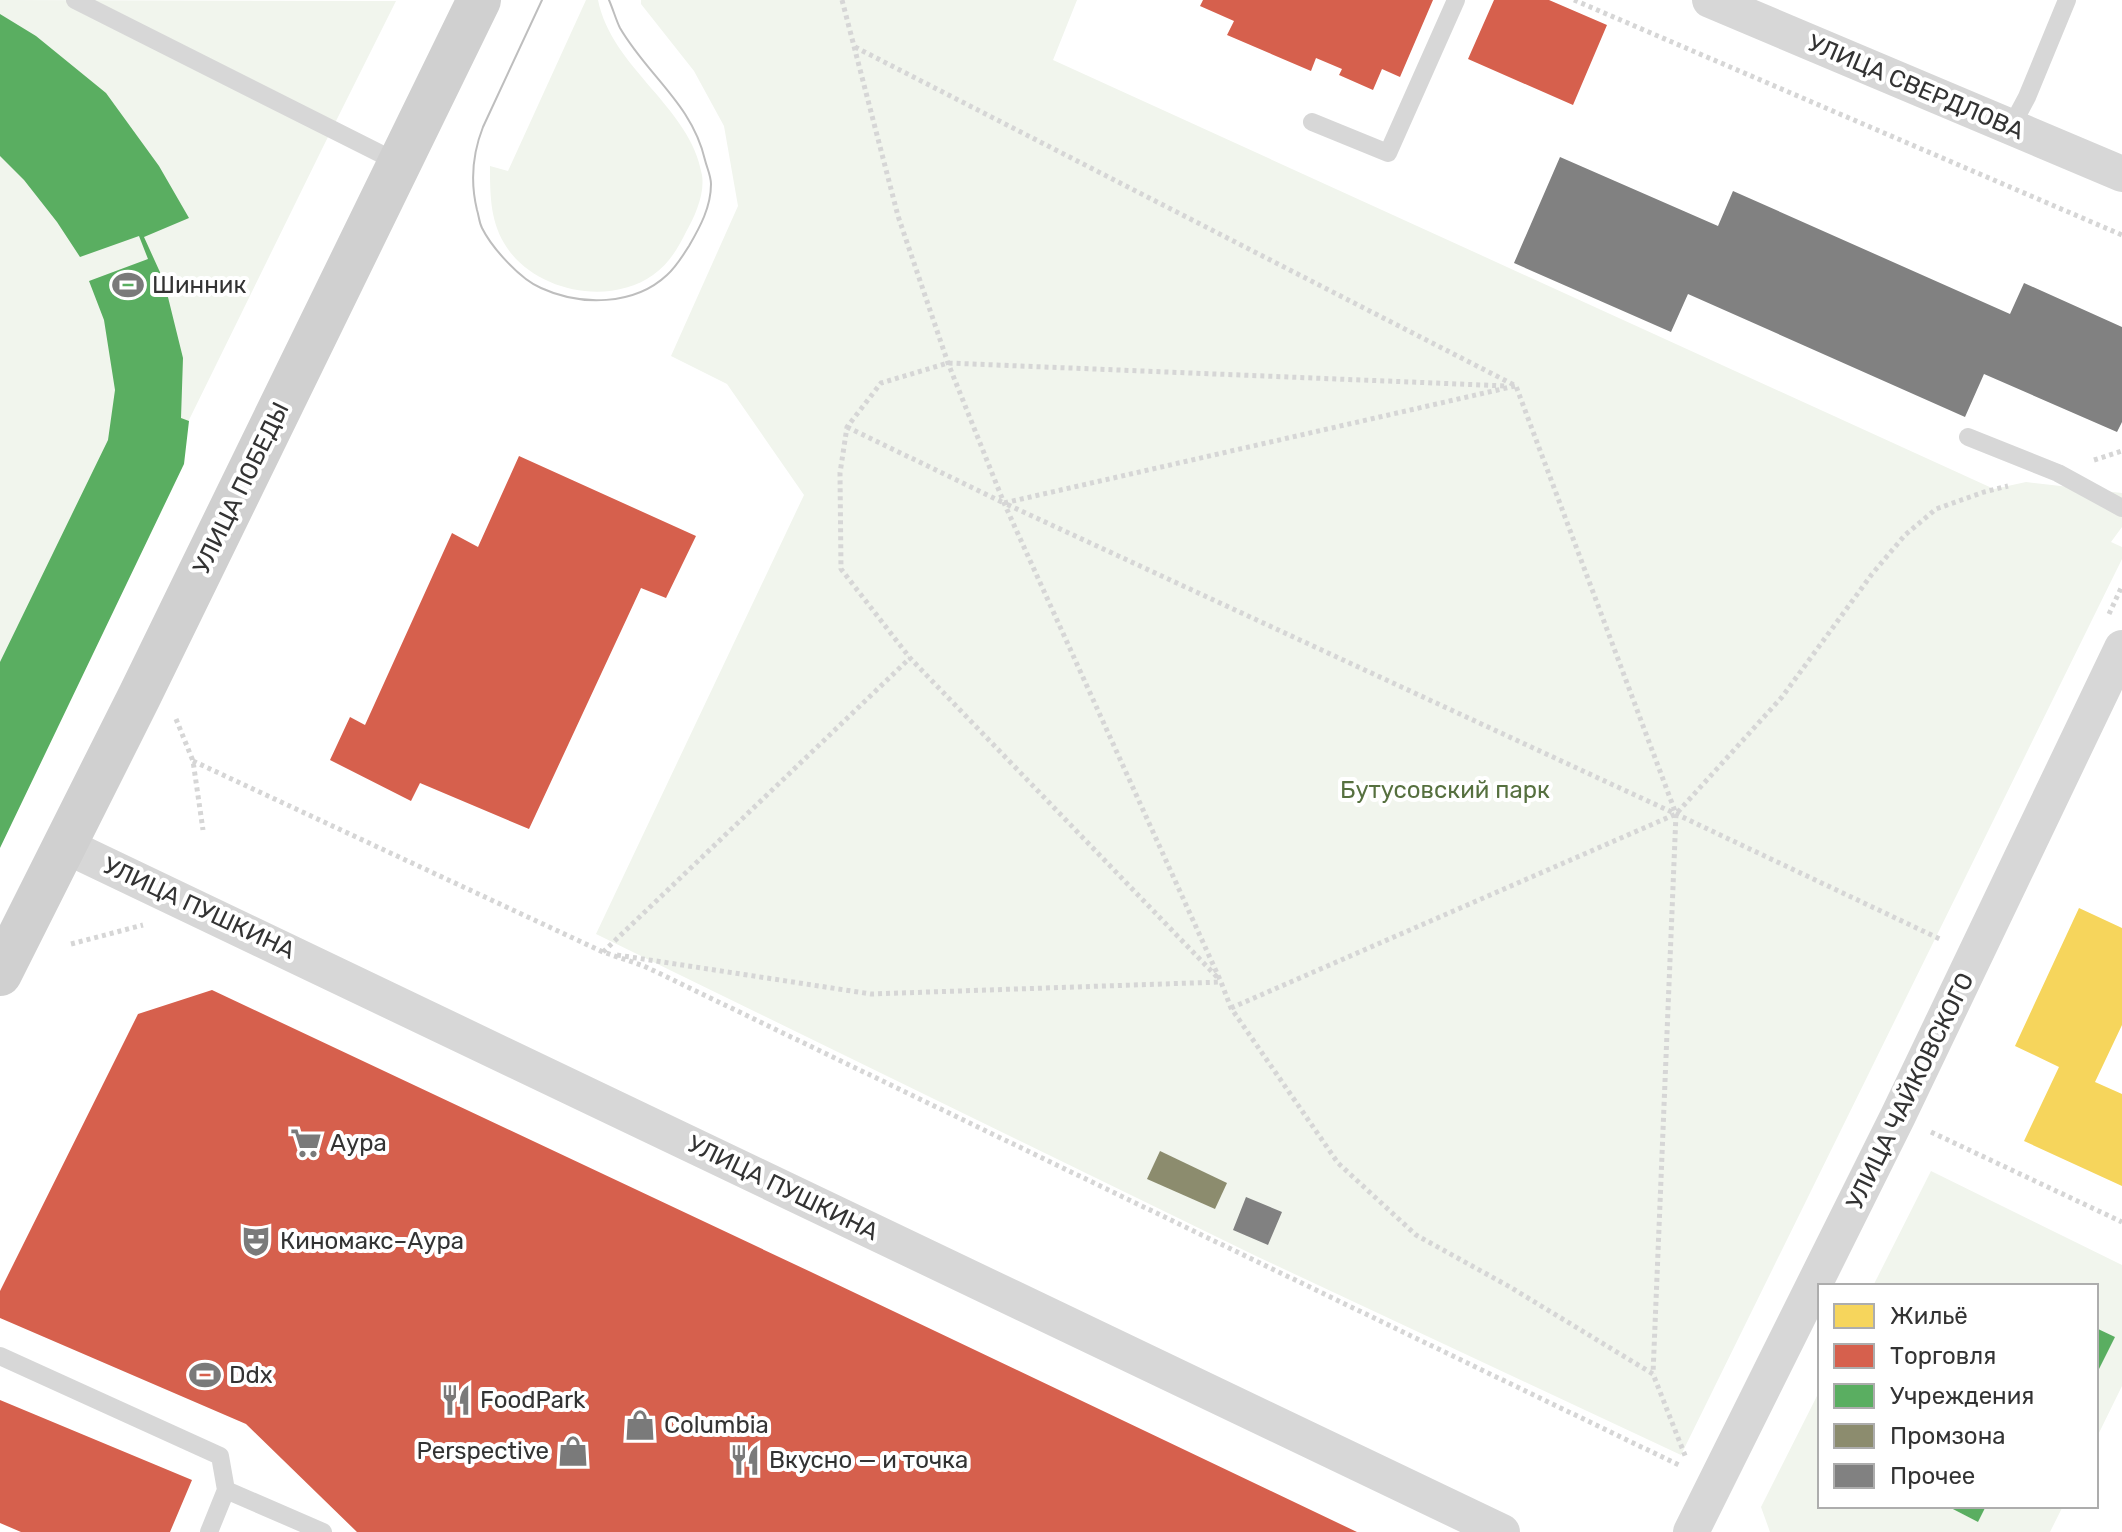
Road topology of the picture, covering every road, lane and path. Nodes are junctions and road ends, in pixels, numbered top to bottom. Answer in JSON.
{"nodes":[{"id":1,"x":75,"y":0,"type":"edge"},
{"id":2,"x":479,"y":0,"type":"edge"},
{"id":3,"x":842,"y":0,"type":"edge"},
{"id":4,"x":1456,"y":0,"type":"edge"},
{"id":5,"x":1574,"y":0,"type":"edge"},
{"id":6,"x":1710,"y":0,"type":"edge"},
{"id":7,"x":2067,"y":0,"type":"edge"},
{"id":8,"x":855,"y":47,"type":"junction"},
{"id":9,"x":1312,"y":122,"type":"dead end"},
{"id":10,"x":2011,"y":127,"type":"junction"},
{"id":11,"x":399,"y":163,"type":"junction"},
{"id":12,"x":2122,"y":174,"type":"edge"},
{"id":13,"x":2122,"y":235,"type":"edge"},
{"id":14,"x":948,"y":363,"type":"junction"},
{"id":15,"x":1516,"y":386,"type":"junction"},
{"id":16,"x":847,"y":427,"type":"junction"},
{"id":17,"x":1968,"y":437,"type":"dead end"},
{"id":18,"x":2122,"y":451,"type":"edge"},
{"id":19,"x":2058,"y":473,"type":"junction"},
{"id":20,"x":1004,"y":503,"type":"junction"},
{"id":21,"x":2122,"y":508,"type":"edge"},
{"id":22,"x":2122,"y":648,"type":"edge"},
{"id":23,"x":910,"y":658,"type":"junction"},
{"id":24,"x":173,"y":711,"type":"dead end"},
{"id":25,"x":193,"y":761,"type":"junction"},
{"id":26,"x":1676,"y":814,"type":"junction"},
{"id":27,"x":203,"y":830,"type":"dead end"},
{"id":28,"x":64,"y":845,"type":"junction"},
{"id":29,"x":144,"y":925,"type":"dead end"},
{"id":30,"x":71,"y":944,"type":"dead end"},
{"id":31,"x":603,"y":952,"type":"junction"},
{"id":32,"x":1975,"y":957,"type":"junction"},
{"id":33,"x":0,"y":974,"type":"edge"},
{"id":34,"x":1221,"y":982,"type":"junction"},
{"id":35,"x":1231,"y":1008,"type":"junction"},
{"id":36,"x":1898,"y":1116,"type":"junction"},
{"id":37,"x":2122,"y":1222,"type":"edge"},
{"id":38,"x":0,"y":1356,"type":"edge"},
{"id":39,"x":1653,"y":1374,"type":"junction"},
{"id":40,"x":226,"y":1490,"type":"junction"},
{"id":41,"x":209,"y":1532,"type":"edge"},
{"id":42,"x":323,"y":1532,"type":"edge"},
{"id":43,"x":1502,"y":1532,"type":"edge"},
{"id":44,"x":1691,"y":1532,"type":"edge"}],
"edges":[{"from":1,"to":11,"type":"lane"},
{"from":2,"to":11,"type":"main road","name":"УЛИЦА ПОБЕДЫ"},
{"from":3,"to":8,"type":"path"},
{"from":4,"to":9,"type":"lane"},
{"from":5,"to":13,"type":"path"},
{"from":6,"to":10,"type":"street","name":"УЛИЦА СВЕРДЛОВА"},
{"from":7,"to":10,"type":"lane"},
{"from":8,"to":14,"type":"path"},
{"from":8,"to":15,"type":"path"},
{"from":10,"to":12,"type":"street","name":"УЛИЦА СВЕРДЛОВА"},
{"from":11,"to":28,"type":"main road","name":"УЛИЦА ПОБЕДЫ"},
{"from":14,"to":15,"type":"path"},
{"from":14,"to":16,"type":"path"},
{"from":14,"to":20,"type":"path"},
{"from":15,"to":20,"type":"path"},
{"from":15,"to":26,"type":"path"},
{"from":16,"to":20,"type":"path"},
{"from":16,"to":23,"type":"path"},
{"from":17,"to":19,"type":"lane"},
{"from":18,"to":19,"type":"path"},
{"from":19,"to":21,"type":"lane"},
{"from":19,"to":26,"type":"path"},
{"from":20,"to":26,"type":"path"},
{"from":20,"to":34,"type":"path"},
{"from":22,"to":32,"type":"street","name":"УЛИЦА ЧАЙКОВСКОГО"},
{"from":23,"to":31,"type":"path"},
{"from":23,"to":34,"type":"path"},
{"from":24,"to":25,"type":"path"},
{"from":25,"to":27,"type":"path"},
{"from":25,"to":31,"type":"path"},
{"from":26,"to":32,"type":"path"},
{"from":26,"to":35,"type":"path"},
{"from":26,"to":39,"type":"path"},
{"from":28,"to":33,"type":"main road","name":"УЛИЦА ПОБЕДЫ"},
{"from":28,"to":43,"type":"street","name":"УЛИЦА ПУШКИНА"},
{"from":29,"to":30,"type":"path"},
{"from":31,"to":34,"type":"path"},
{"from":31,"to":39,"type":"path"},
{"from":32,"to":36,"type":"street","name":"УЛИЦА ЧАЙКОВСКОГО"},
{"from":34,"to":35,"type":"path"},
{"from":35,"to":39,"type":"path"},
{"from":36,"to":37,"type":"path"},
{"from":36,"to":44,"type":"street","name":"УЛИЦА ЧАЙКОВСКОГО"},
{"from":38,"to":40,"type":"lane"},
{"from":40,"to":41,"type":"lane"},
{"from":40,"to":42,"type":"lane"}]}
